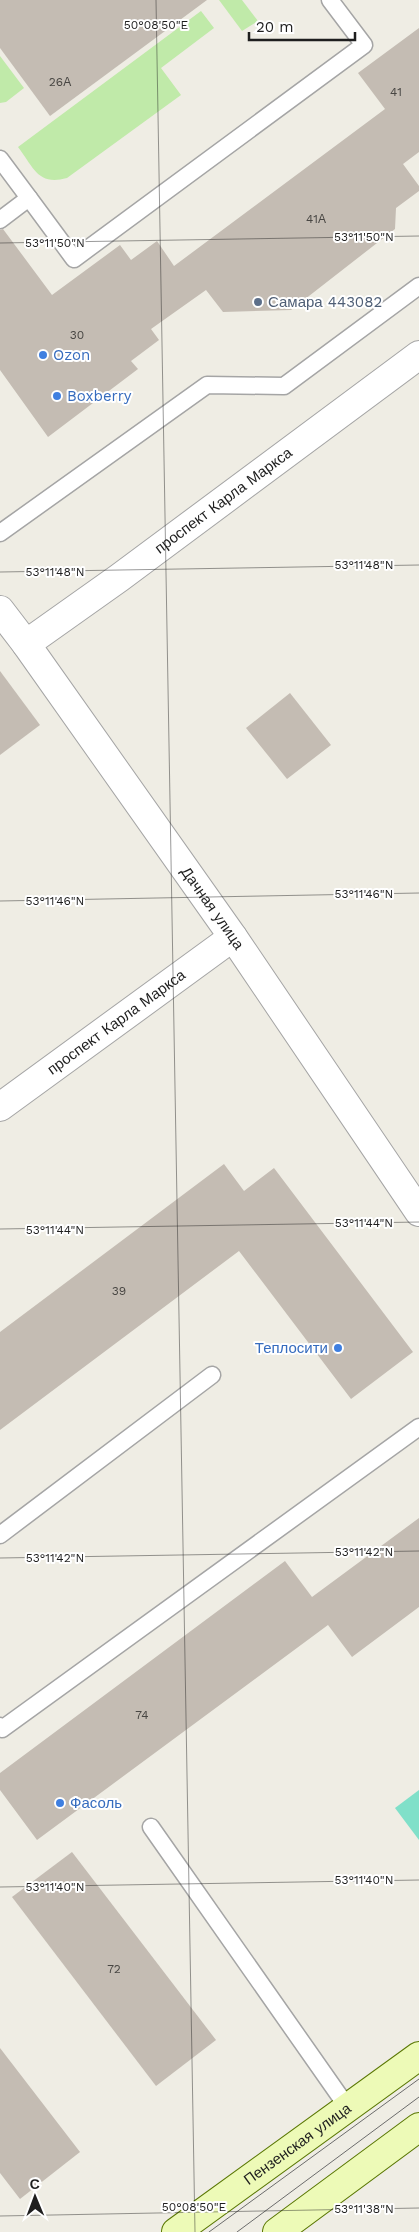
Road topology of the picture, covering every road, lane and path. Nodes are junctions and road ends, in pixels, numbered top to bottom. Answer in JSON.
{"nodes":[{"id":1,"x":330,"y":0,"type":"edge"},
{"id":2,"x":0,"y":159,"type":"edge"},
{"id":3,"x":29,"y":198,"type":"junction"},
{"id":4,"x":0,"y":220,"type":"edge"},
{"id":5,"x":419,"y":286,"type":"edge"},
{"id":6,"x":419,"y":355,"type":"edge"},
{"id":7,"x":0,"y":534,"type":"edge"},
{"id":8,"x":0,"y":610,"type":"edge"},
{"id":9,"x":26,"y":644,"type":"junction"},
{"id":10,"x":233,"y":937,"type":"junction"},
{"id":11,"x":0,"y":1107,"type":"edge"},
{"id":12,"x":419,"y":1212,"type":"edge"},
{"id":13,"x":212,"y":1375,"type":"dead end"},
{"id":14,"x":419,"y":1427,"type":"edge"},
{"id":15,"x":0,"y":1535,"type":"edge"},
{"id":16,"x":0,"y":1726,"type":"edge"},
{"id":17,"x":151,"y":1827,"type":"dead end"},
{"id":18,"x":419,"y":2056,"type":"edge"},
{"id":19,"x":348,"y":2108,"type":"junction"},
{"id":20,"x":419,"y":2127,"type":"edge"},
{"id":21,"x":176,"y":2232,"type":"edge"},
{"id":22,"x":277,"y":2232,"type":"edge"}],
"edges":[{"from":1,"to":3,"type":"lane"},
{"from":2,"to":3,"type":"lane"},
{"from":3,"to":4,"type":"lane"},
{"from":5,"to":7,"type":"lane"},
{"from":6,"to":9,"type":"street","name":"проспект Карла Маркса"},
{"from":8,"to":9,"type":"street","name":"Дачная улица"},
{"from":9,"to":10,"type":"street","name":"Дачная улица"},
{"from":10,"to":11,"type":"street","name":"проспект Карла Маркса"},
{"from":10,"to":12,"type":"street","name":"Дачная улица"},
{"from":13,"to":15,"type":"lane"},
{"from":14,"to":16,"type":"lane"},
{"from":17,"to":19,"type":"lane"},
{"from":18,"to":19,"type":"main road","name":"Пензенская улица"},
{"from":19,"to":21,"type":"main road","name":"Пензенская улица"},
{"from":20,"to":22,"type":"main road"}]}
